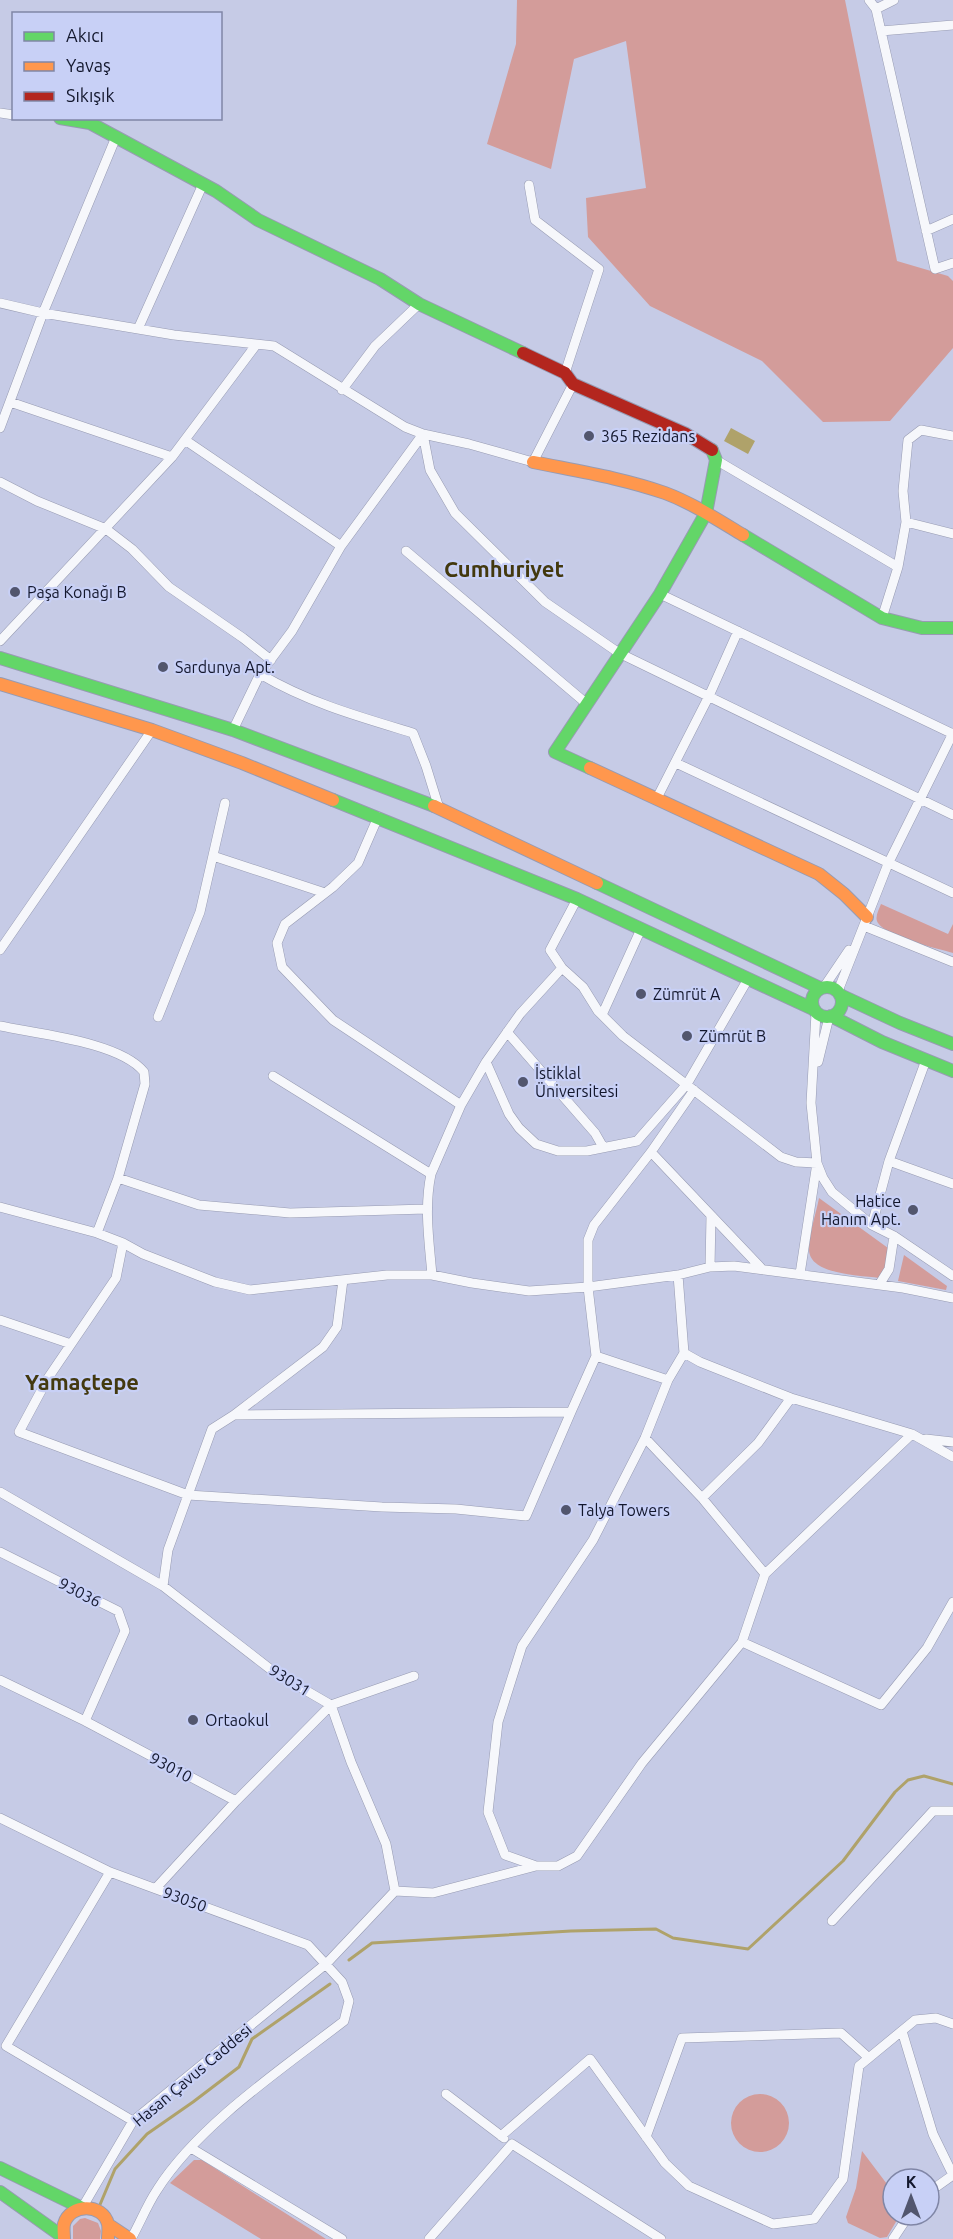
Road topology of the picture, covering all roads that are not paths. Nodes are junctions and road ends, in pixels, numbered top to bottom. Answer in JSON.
{"nodes":[{"id":1,"x":869,"y":0,"type":"edge"},
{"id":2,"x":894,"y":0,"type":"edge"},
{"id":3,"x":876,"y":9,"type":"junction"},
{"id":4,"x":953,"y":25,"type":"edge"},
{"id":5,"x":881,"y":31,"type":"junction"},
{"id":6,"x":72,"y":120,"type":"edge"},
{"id":7,"x":116,"y":137,"type":"junction"},
{"id":8,"x":203,"y":184,"type":"junction"},
{"id":9,"x":529,"y":185,"type":"dead end"},
{"id":10,"x":953,"y":219,"type":"edge"},
{"id":11,"x":926,"y":231,"type":"junction"},
{"id":12,"x":953,"y":262,"type":"edge"},
{"id":13,"x":0,"y":303,"type":"edge"},
{"id":14,"x":419,"y":304,"type":"junction"},
{"id":15,"x":43,"y":313,"type":"junction"},
{"id":16,"x":138,"y":329,"type":"junction"},
{"id":17,"x":256,"y":345,"type":"junction"},
{"id":18,"x":565,"y":373,"type":"junction"},
{"id":19,"x":573,"y":384,"type":"junction"},
{"id":20,"x":342,"y":390,"type":"junction"},
{"id":21,"x":10,"y":402,"type":"junction"},
{"id":22,"x":0,"y":428,"type":"edge"},
{"id":23,"x":423,"y":434,"type":"junction"},
{"id":24,"x":953,"y":436,"type":"edge"},
{"id":25,"x":185,"y":440,"type":"junction"},
{"id":26,"x":172,"y":457,"type":"junction"},
{"id":27,"x":716,"y":460,"type":"junction"},
{"id":28,"x":533,"y":462,"type":"junction"},
{"id":29,"x":0,"y":482,"type":"edge"},
{"id":30,"x":706,"y":513,"type":"junction"},
{"id":31,"x":906,"y":522,"type":"junction"},
{"id":32,"x":106,"y":529,"type":"junction"},
{"id":33,"x":953,"y":534,"type":"edge"},
{"id":34,"x":341,"y":546,"type":"junction"},
{"id":35,"x":405,"y":551,"type":"dead end"},
{"id":36,"x":898,"y":567,"type":"junction"},
{"id":37,"x":660,"y":594,"type":"junction"},
{"id":38,"x":882,"y":618,"type":"junction"},
{"id":39,"x":953,"y":628,"type":"edge"},
{"id":40,"x":738,"y":631,"type":"junction"},
{"id":41,"x":0,"y":641,"type":"edge"},
{"id":42,"x":619,"y":653,"type":"junction"},
{"id":43,"x":0,"y":658,"type":"edge"},
{"id":44,"x":271,"y":660,"type":"junction"},
{"id":45,"x":260,"y":675,"type":"junction"},
{"id":46,"x":0,"y":684,"type":"edge"},
{"id":47,"x":709,"y":696,"type":"junction"},
{"id":48,"x":587,"y":704,"type":"junction"},
{"id":49,"x":152,"y":730,"type":"junction"},
{"id":50,"x":233,"y":730,"type":"junction"},
{"id":51,"x":953,"y":734,"type":"edge"},
{"id":52,"x":676,"y":763,"type":"junction"},
{"id":53,"x":657,"y":798,"type":"junction"},
{"id":54,"x":921,"y":800,"type":"junction"},
{"id":55,"x":225,"y":803,"type":"dead end"},
{"id":56,"x":439,"y":808,"type":"junction"},
{"id":57,"x":953,"y":815,"type":"edge"},
{"id":58,"x":378,"y":817,"type":"junction"},
{"id":59,"x":213,"y":856,"type":"junction"},
{"id":60,"x":888,"y":864,"type":"junction"},
{"id":61,"x":325,"y":893,"type":"junction"},
{"id":62,"x":953,"y":893,"type":"edge"},
{"id":63,"x":577,"y":899,"type":"junction"},
{"id":64,"x":866,"y":921,"type":"junction"},
{"id":65,"x":641,"y":929,"type":"junction"},
{"id":66,"x":859,"y":936,"type":"junction"},
{"id":67,"x":0,"y":950,"type":"edge"},
{"id":68,"x":953,"y":962,"type":"edge"},
{"id":69,"x":562,"y":968,"type":"junction"},
{"id":70,"x":748,"y":979,"type":"junction"},
{"id":71,"x":822,"y":988,"type":"junction"},
{"id":72,"x":839,"y":993,"type":"junction"},
{"id":73,"x":815,"y":1011,"type":"junction"},
{"id":74,"x":602,"y":1015,"type":"junction"},
{"id":75,"x":830,"y":1016,"type":"junction"},
{"id":76,"x":158,"y":1017,"type":"dead end"},
{"id":77,"x":0,"y":1026,"type":"edge"},
{"id":78,"x":507,"y":1032,"type":"junction"},
{"id":79,"x":953,"y":1044,"type":"edge"},
{"id":80,"x":926,"y":1060,"type":"junction"},
{"id":81,"x":486,"y":1062,"type":"junction"},
{"id":82,"x":953,"y":1071,"type":"edge"},
{"id":83,"x":273,"y":1077,"type":"dead end"},
{"id":84,"x":812,"y":1085,"type":"junction"},
{"id":85,"x":691,"y":1087,"type":"junction"},
{"id":86,"x":461,"y":1105,"type":"junction"},
{"id":87,"x":603,"y":1148,"type":"junction"},
{"id":88,"x":651,"y":1152,"type":"junction"},
{"id":89,"x":889,"y":1161,"type":"junction"},
{"id":90,"x":817,"y":1163,"type":"junction"},
{"id":91,"x":431,"y":1173,"type":"junction"},
{"id":92,"x":118,"y":1178,"type":"junction"},
{"id":93,"x":953,"y":1184,"type":"edge"},
{"id":94,"x":0,"y":1207,"type":"edge"},
{"id":95,"x":426,"y":1209,"type":"junction"},
{"id":96,"x":711,"y":1216,"type":"junction"},
{"id":97,"x":872,"y":1225,"type":"junction"},
{"id":98,"x":98,"y":1233,"type":"junction"},
{"id":99,"x":894,"y":1236,"type":"junction"},
{"id":100,"x":123,"y":1243,"type":"junction"},
{"id":101,"x":710,"y":1267,"type":"junction"},
{"id":102,"x":763,"y":1270,"type":"junction"},
{"id":103,"x":800,"y":1274,"type":"junction"},
{"id":104,"x":432,"y":1275,"type":"junction"},
{"id":105,"x":678,"y":1275,"type":"junction"},
{"id":106,"x":953,"y":1276,"type":"edge"},
{"id":107,"x":343,"y":1280,"type":"junction"},
{"id":108,"x":879,"y":1285,"type":"junction"},
{"id":109,"x":588,"y":1287,"type":"junction"},
{"id":110,"x":953,"y":1298,"type":"edge"},
{"id":111,"x":0,"y":1320,"type":"edge"},
{"id":112,"x":71,"y":1344,"type":"junction"},
{"id":113,"x":684,"y":1353,"type":"junction"},
{"id":114,"x":596,"y":1356,"type":"junction"},
{"id":115,"x":668,"y":1380,"type":"junction"},
{"id":116,"x":791,"y":1398,"type":"junction"},
{"id":117,"x":571,"y":1412,"type":"junction"},
{"id":118,"x":234,"y":1415,"type":"junction"},
{"id":119,"x":912,"y":1434,"type":"junction"},
{"id":120,"x":645,"y":1438,"type":"junction"},
{"id":121,"x":923,"y":1438,"type":"junction"},
{"id":122,"x":953,"y":1442,"type":"edge"},
{"id":123,"x":953,"y":1457,"type":"edge"},
{"id":124,"x":0,"y":1492,"type":"edge"},
{"id":125,"x":188,"y":1495,"type":"junction"},
{"id":126,"x":702,"y":1498,"type":"junction"},
{"id":127,"x":0,"y":1552,"type":"edge"},
{"id":128,"x":765,"y":1574,"type":"junction"},
{"id":129,"x":163,"y":1586,"type":"junction"},
{"id":130,"x":953,"y":1602,"type":"edge"},
{"id":131,"x":742,"y":1642,"type":"junction"},
{"id":132,"x":414,"y":1676,"type":"dead end"},
{"id":133,"x":0,"y":1680,"type":"edge"},
{"id":134,"x":332,"y":1705,"type":"junction"},
{"id":135,"x":85,"y":1721,"type":"junction"},
{"id":136,"x":236,"y":1801,"type":"junction"},
{"id":137,"x":953,"y":1811,"type":"edge"},
{"id":138,"x":0,"y":1818,"type":"edge"},
{"id":139,"x":536,"y":1866,"type":"junction"},
{"id":140,"x":110,"y":1872,"type":"junction"},
{"id":141,"x":156,"y":1888,"type":"junction"},
{"id":142,"x":395,"y":1891,"type":"junction"},
{"id":143,"x":832,"y":1921,"type":"dead end"},
{"id":144,"x":327,"y":1963,"type":"junction"},
{"id":145,"x":953,"y":2025,"type":"edge"},
{"id":146,"x":902,"y":2031,"type":"junction"},
{"id":147,"x":3,"y":2044,"type":"edge"},
{"id":148,"x":870,"y":2058,"type":"junction"},
{"id":149,"x":446,"y":2094,"type":"dead end"},
{"id":150,"x":133,"y":2121,"type":"junction"},
{"id":151,"x":501,"y":2136,"type":"junction"},
{"id":152,"x":646,"y":2137,"type":"junction"},
{"id":153,"x":512,"y":2144,"type":"junction"},
{"id":154,"x":191,"y":2148,"type":"junction"},
{"id":155,"x":0,"y":2168,"type":"edge"},
{"id":156,"x":953,"y":2175,"type":"edge"},
{"id":157,"x":0,"y":2192,"type":"edge"},
{"id":158,"x":82,"y":2208,"type":"junction"},
{"id":159,"x":109,"y":2225,"type":"junction"},
{"id":160,"x":644,"y":2235,"type":"edge"},
{"id":161,"x":63,"y":2238,"type":"edge"},
{"id":162,"x":108,"y":2239,"type":"edge"},
{"id":163,"x":130,"y":2239,"type":"edge"},
{"id":164,"x":342,"y":2239,"type":"edge"},
{"id":165,"x":429,"y":2239,"type":"edge"},
{"id":166,"x":660,"y":2239,"type":"edge"}],
"edges":[{"from":1,"to":3,"type":"street"},
{"from":2,"to":3,"type":"street"},
{"from":3,"to":5,"type":"street"},
{"from":4,"to":5,"type":"street"},
{"from":5,"to":11,"type":"street"},
{"from":6,"to":7,"type":"main road"},
{"from":7,"to":8,"type":"main road"},
{"from":7,"to":15,"type":"street"},
{"from":8,"to":14,"type":"main road"},
{"from":8,"to":16,"type":"street"},
{"from":9,"to":18,"type":"street"},
{"from":10,"to":11,"type":"street"},
{"from":11,"to":12,"type":"street"},
{"from":13,"to":15,"type":"street"},
{"from":14,"to":18,"type":"main road"},
{"from":14,"to":20,"type":"street"},
{"from":15,"to":16,"type":"street"},
{"from":15,"to":21,"type":"street"},
{"from":16,"to":17,"type":"street"},
{"from":17,"to":20,"type":"street"},
{"from":17,"to":25,"type":"street"},
{"from":18,"to":19,"type":"main road"},
{"from":19,"to":27,"type":"main road"},
{"from":19,"to":28,"type":"street"},
{"from":20,"to":23,"type":"street"},
{"from":21,"to":22,"type":"street"},
{"from":21,"to":26,"type":"street"},
{"from":23,"to":28,"type":"street"},
{"from":23,"to":34,"type":"street"},
{"from":23,"to":42,"type":"street"},
{"from":24,"to":31,"type":"street"},
{"from":25,"to":26,"type":"street"},
{"from":25,"to":34,"type":"street"},
{"from":26,"to":32,"type":"street"},
{"from":27,"to":30,"type":"main road"},
{"from":27,"to":36,"type":"street"},
{"from":28,"to":30,"type":"main road"},
{"from":29,"to":32,"type":"street"},
{"from":30,"to":37,"type":"main road"},
{"from":30,"to":38,"type":"main road"},
{"from":31,"to":33,"type":"street"},
{"from":31,"to":36,"type":"street"},
{"from":32,"to":41,"type":"street"},
{"from":32,"to":44,"type":"street"},
{"from":34,"to":44,"type":"street"},
{"from":35,"to":48,"type":"street"},
{"from":36,"to":38,"type":"street"},
{"from":37,"to":40,"type":"street"},
{"from":37,"to":42,"type":"main road"},
{"from":38,"to":39,"type":"main road"},
{"from":40,"to":47,"type":"street"},
{"from":40,"to":51,"type":"street"},
{"from":42,"to":47,"type":"street"},
{"from":42,"to":48,"type":"main road"},
{"from":43,"to":50,"type":"main road"},
{"from":44,"to":45,"type":"street"},
{"from":45,"to":50,"type":"street"},
{"from":45,"to":56,"type":"street"},
{"from":46,"to":49,"type":"main road"},
{"from":47,"to":52,"type":"street"},
{"from":47,"to":54,"type":"street"},
{"from":48,"to":53,"type":"main road"},
{"from":49,"to":58,"type":"main road"},
{"from":49,"to":67,"type":"street"},
{"from":50,"to":56,"type":"main road"},
{"from":51,"to":54,"type":"street"},
{"from":52,"to":53,"type":"street"},
{"from":52,"to":60,"type":"street"},
{"from":53,"to":64,"type":"main road"},
{"from":54,"to":57,"type":"street"},
{"from":54,"to":60,"type":"street"},
{"from":55,"to":59,"type":"street"},
{"from":56,"to":71,"type":"main road"},
{"from":58,"to":61,"type":"street"},
{"from":58,"to":63,"type":"main road"},
{"from":59,"to":61,"type":"street"},
{"from":59,"to":76,"type":"street"},
{"from":60,"to":62,"type":"street"},
{"from":60,"to":64,"type":"street"},
{"from":61,"to":86,"type":"street"},
{"from":63,"to":65,"type":"main road"},
{"from":63,"to":69,"type":"street"},
{"from":64,"to":66,"type":"street"},
{"from":64,"to":68,"type":"street"},
{"from":65,"to":70,"type":"main road"},
{"from":65,"to":74,"type":"street"},
{"from":66,"to":71,"type":"street"},
{"from":66,"to":72,"type":"street"},
{"from":69,"to":74,"type":"street"},
{"from":69,"to":78,"type":"street"},
{"from":70,"to":73,"type":"main road"},
{"from":70,"to":85,"type":"street"},
{"from":71,"to":72,"type":"main road"},
{"from":71,"to":73,"type":"main road"},
{"from":72,"to":75,"type":"main road"},
{"from":72,"to":79,"type":"main road"},
{"from":73,"to":75,"type":"main road"},
{"from":73,"to":84,"type":"street"},
{"from":74,"to":85,"type":"street"},
{"from":75,"to":80,"type":"main road"},
{"from":75,"to":84,"type":"street"},
{"from":77,"to":92,"type":"street"},
{"from":78,"to":81,"type":"street"},
{"from":78,"to":87,"type":"street"},
{"from":80,"to":82,"type":"main road"},
{"from":80,"to":89,"type":"street"},
{"from":81,"to":86,"type":"street"},
{"from":81,"to":87,"type":"street"},
{"from":83,"to":91,"type":"street"},
{"from":84,"to":90,"type":"street"},
{"from":85,"to":87,"type":"street"},
{"from":85,"to":88,"type":"street"},
{"from":85,"to":90,"type":"street"},
{"from":86,"to":91,"type":"street"},
{"from":88,"to":96,"type":"street"},
{"from":88,"to":109,"type":"street"},
{"from":89,"to":93,"type":"street"},
{"from":89,"to":97,"type":"street"},
{"from":90,"to":97,"type":"street"},
{"from":90,"to":103,"type":"street"},
{"from":91,"to":95,"type":"street"},
{"from":92,"to":95,"type":"street"},
{"from":92,"to":98,"type":"street"},
{"from":94,"to":98,"type":"street"},
{"from":95,"to":104,"type":"street"},
{"from":96,"to":101,"type":"street"},
{"from":96,"to":102,"type":"street"},
{"from":97,"to":99,"type":"street"},
{"from":98,"to":100,"type":"street"},
{"from":99,"to":106,"type":"street"},
{"from":99,"to":108,"type":"street"},
{"from":100,"to":107,"type":"street"},
{"from":100,"to":112,"type":"street"},
{"from":101,"to":102,"type":"street"},
{"from":101,"to":105,"type":"street"},
{"from":102,"to":103,"type":"street"},
{"from":103,"to":108,"type":"street"},
{"from":104,"to":107,"type":"street"},
{"from":104,"to":109,"type":"street"},
{"from":105,"to":109,"type":"street"},
{"from":105,"to":113,"type":"street"},
{"from":107,"to":118,"type":"street"},
{"from":108,"to":110,"type":"street"},
{"from":109,"to":114,"type":"street"},
{"from":111,"to":112,"type":"street"},
{"from":112,"to":125,"type":"street"},
{"from":113,"to":115,"type":"street"},
{"from":113,"to":116,"type":"street"},
{"from":114,"to":115,"type":"street"},
{"from":114,"to":117,"type":"street"},
{"from":115,"to":120,"type":"street"},
{"from":116,"to":119,"type":"street"},
{"from":116,"to":126,"type":"street"},
{"from":117,"to":118,"type":"street"},
{"from":117,"to":125,"type":"street"},
{"from":118,"to":125,"type":"street"},
{"from":119,"to":121,"type":"street"},
{"from":119,"to":128,"type":"street"},
{"from":120,"to":126,"type":"street"},
{"from":120,"to":139,"type":"street"},
{"from":121,"to":122,"type":"street"},
{"from":121,"to":123,"type":"street"},
{"from":124,"to":129,"type":"street","name":"93031"},
{"from":125,"to":129,"type":"street"},
{"from":126,"to":128,"type":"street"},
{"from":127,"to":135,"type":"street","name":"93036"},
{"from":128,"to":131,"type":"street"},
{"from":129,"to":134,"type":"street","name":"93031"},
{"from":130,"to":131,"type":"street"},
{"from":131,"to":139,"type":"street"},
{"from":132,"to":134,"type":"street"},
{"from":133,"to":135,"type":"street","name":"93010"},
{"from":134,"to":136,"type":"street"},
{"from":134,"to":142,"type":"street"},
{"from":135,"to":136,"type":"street","name":"93010"},
{"from":136,"to":141,"type":"street"},
{"from":137,"to":143,"type":"street"},
{"from":138,"to":140,"type":"street","name":"93050"},
{"from":139,"to":142,"type":"street"},
{"from":140,"to":141,"type":"street","name":"93050"},
{"from":140,"to":147,"type":"street"},
{"from":141,"to":144,"type":"street","name":"93050"},
{"from":142,"to":144,"type":"street"},
{"from":144,"to":150,"type":"street","name":"Hasan Çavus Caddesi"},
{"from":144,"to":154,"type":"street","name":"93050"},
{"from":145,"to":146,"type":"street"},
{"from":146,"to":148,"type":"street"},
{"from":146,"to":156,"type":"street"},
{"from":147,"to":150,"type":"street"},
{"from":148,"to":152,"type":"street"},
{"from":148,"to":152,"type":"street"},
{"from":149,"to":151,"type":"street"},
{"from":150,"to":158,"type":"street","name":"Hasan Çavus Caddesi"},
{"from":151,"to":152,"type":"street"},
{"from":151,"to":153,"type":"street"},
{"from":153,"to":160,"type":"street"},
{"from":153,"to":165,"type":"street"},
{"from":154,"to":163,"type":"street"},
{"from":154,"to":164,"type":"street"},
{"from":155,"to":158,"type":"main road"},
{"from":157,"to":161,"type":"main road"},
{"from":158,"to":159,"type":"main road"},
{"from":158,"to":161,"type":"main road"},
{"from":159,"to":162,"type":"main road"},
{"from":159,"to":163,"type":"main road"},
{"from":160,"to":166,"type":"street"}]}
